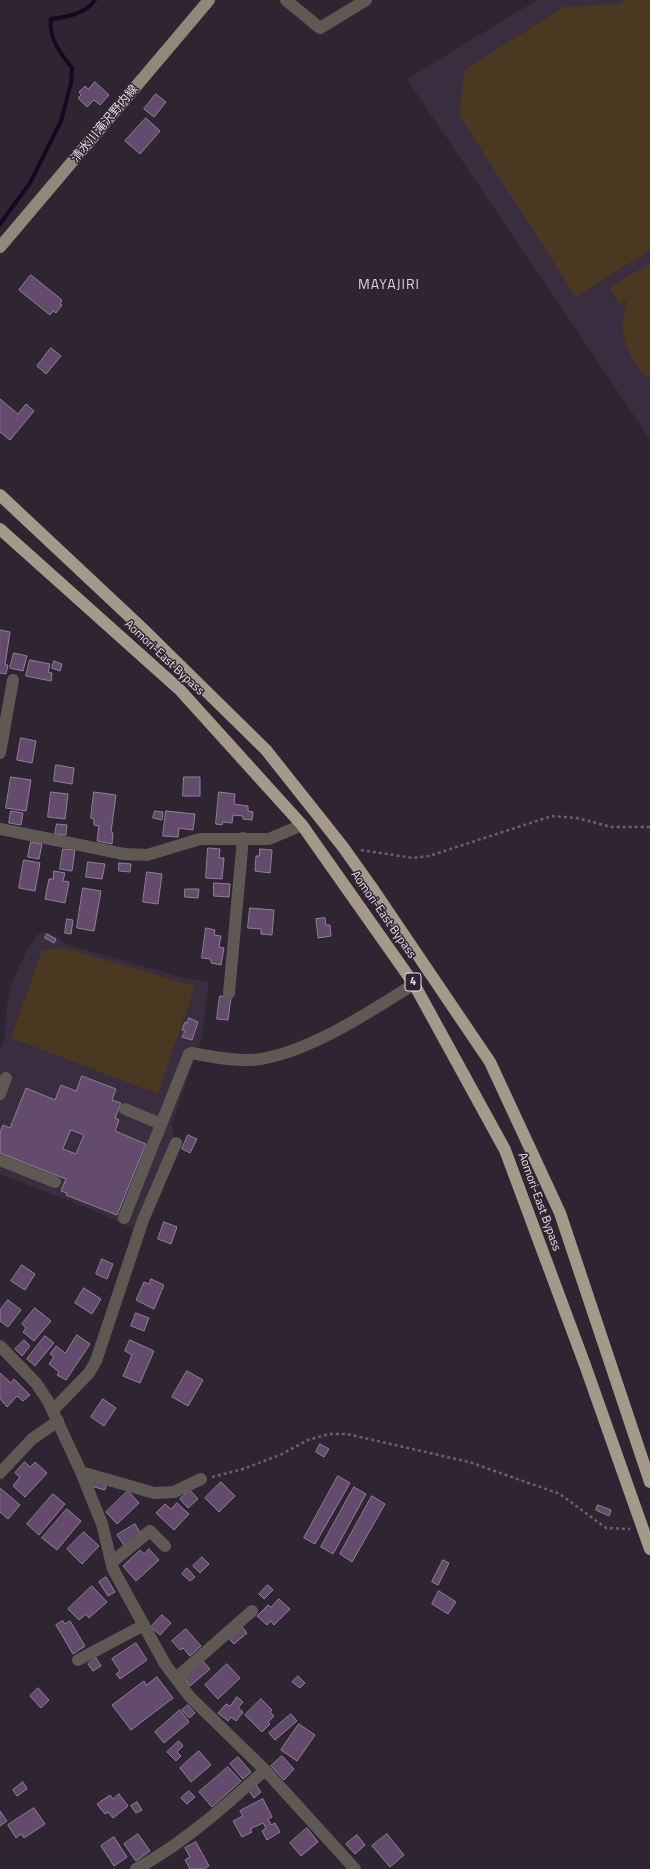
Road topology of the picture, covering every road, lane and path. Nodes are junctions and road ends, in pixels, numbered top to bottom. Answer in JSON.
{"nodes":[{"id":1,"x":208,"y":0,"type":"edge"},
{"id":2,"x":286,"y":0,"type":"edge"},
{"id":3,"x":366,"y":0,"type":"edge"},
{"id":4,"x":0,"y":247,"type":"edge"},
{"id":5,"x":0,"y":495,"type":"edge"},
{"id":6,"x":0,"y":529,"type":"edge"},
{"id":7,"x":13,"y":680,"type":"dead end"},
{"id":8,"x":0,"y":753,"type":"edge"},
{"id":9,"x":302,"y":825,"type":"junction"},
{"id":10,"x":650,"y":828,"type":"edge"},
{"id":11,"x":0,"y":829,"type":"edge"},
{"id":12,"x":243,"y":838,"type":"junction"},
{"id":13,"x":342,"y":847,"type":"junction"},
{"id":14,"x":414,"y":984,"type":"junction"},
{"id":15,"x":229,"y":993,"type":"dead end"},
{"id":16,"x":6,"y":1078,"type":"dead end"},
{"id":17,"x":0,"y":1094,"type":"edge"},
{"id":18,"x":125,"y":1109,"type":"dead end"},
{"id":19,"x":161,"y":1124,"type":"junction"},
{"id":20,"x":176,"y":1143,"type":"dead end"},
{"id":21,"x":0,"y":1160,"type":"edge"},
{"id":22,"x":55,"y":1182,"type":"dead end"},
{"id":23,"x":124,"y":1218,"type":"dead end"},
{"id":24,"x":0,"y":1346,"type":"edge"},
{"id":25,"x":55,"y":1415,"type":"junction"},
{"id":26,"x":81,"y":1472,"type":"junction"},
{"id":27,"x":0,"y":1473,"type":"edge"},
{"id":28,"x":201,"y":1479,"type":"joint"},
{"id":29,"x":650,"y":1482,"type":"edge"},
{"id":30,"x":646,"y":1524,"type":"edge"},
{"id":31,"x":165,"y":1546,"type":"dead end"},
{"id":32,"x":650,"y":1549,"type":"edge"},
{"id":33,"x":112,"y":1562,"type":"junction"},
{"id":34,"x":252,"y":1611,"type":"dead end"},
{"id":35,"x":144,"y":1625,"type":"junction"},
{"id":36,"x":78,"y":1660,"type":"dead end"},
{"id":37,"x":176,"y":1678,"type":"junction"},
{"id":38,"x":265,"y":1770,"type":"junction"},
{"id":39,"x":136,"y":1869,"type":"edge"},
{"id":40,"x":355,"y":1869,"type":"edge"}],
"edges":[{"from":1,"to":4,"type":"main road","name":"清水川滝沢野内線"},
{"from":2,"to":3,"type":"street"},
{"from":5,"to":13,"type":"highway","name":"Aomori-East Bypass","number":"4"},
{"from":6,"to":9,"type":"highway","name":"Aomori-East Bypass","number":"4"},
{"from":7,"to":8,"type":"street"},
{"from":9,"to":12,"type":"street"},
{"from":9,"to":14,"type":"highway","name":"Aomori-East Bypass","number":"4"},
{"from":10,"to":13,"type":"path"},
{"from":11,"to":12,"type":"street"},
{"from":12,"to":15,"type":"street"},
{"from":13,"to":29,"type":"highway","name":"Aomori-East Bypass","number":"4"},
{"from":14,"to":19,"type":"street"},
{"from":14,"to":30,"type":"highway","name":"Aomori-East Bypass","number":"4"},
{"from":16,"to":17,"type":"street"},
{"from":18,"to":19,"type":"street"},
{"from":19,"to":23,"type":"street"},
{"from":20,"to":25,"type":"street"},
{"from":21,"to":22,"type":"street"},
{"from":24,"to":25,"type":"street"},
{"from":25,"to":26,"type":"street"},
{"from":25,"to":27,"type":"street"},
{"from":26,"to":28,"type":"street"},
{"from":26,"to":33,"type":"street"},
{"from":28,"to":30,"type":"path"},
{"from":30,"to":32,"type":"highway","name":"Aomori-East Bypass","number":"4"},
{"from":31,"to":33,"type":"street"},
{"from":33,"to":35,"type":"street"},
{"from":34,"to":37,"type":"street"},
{"from":35,"to":36,"type":"street"},
{"from":35,"to":37,"type":"street"},
{"from":37,"to":38,"type":"street"},
{"from":38,"to":39,"type":"street"},
{"from":38,"to":40,"type":"street"}]}
